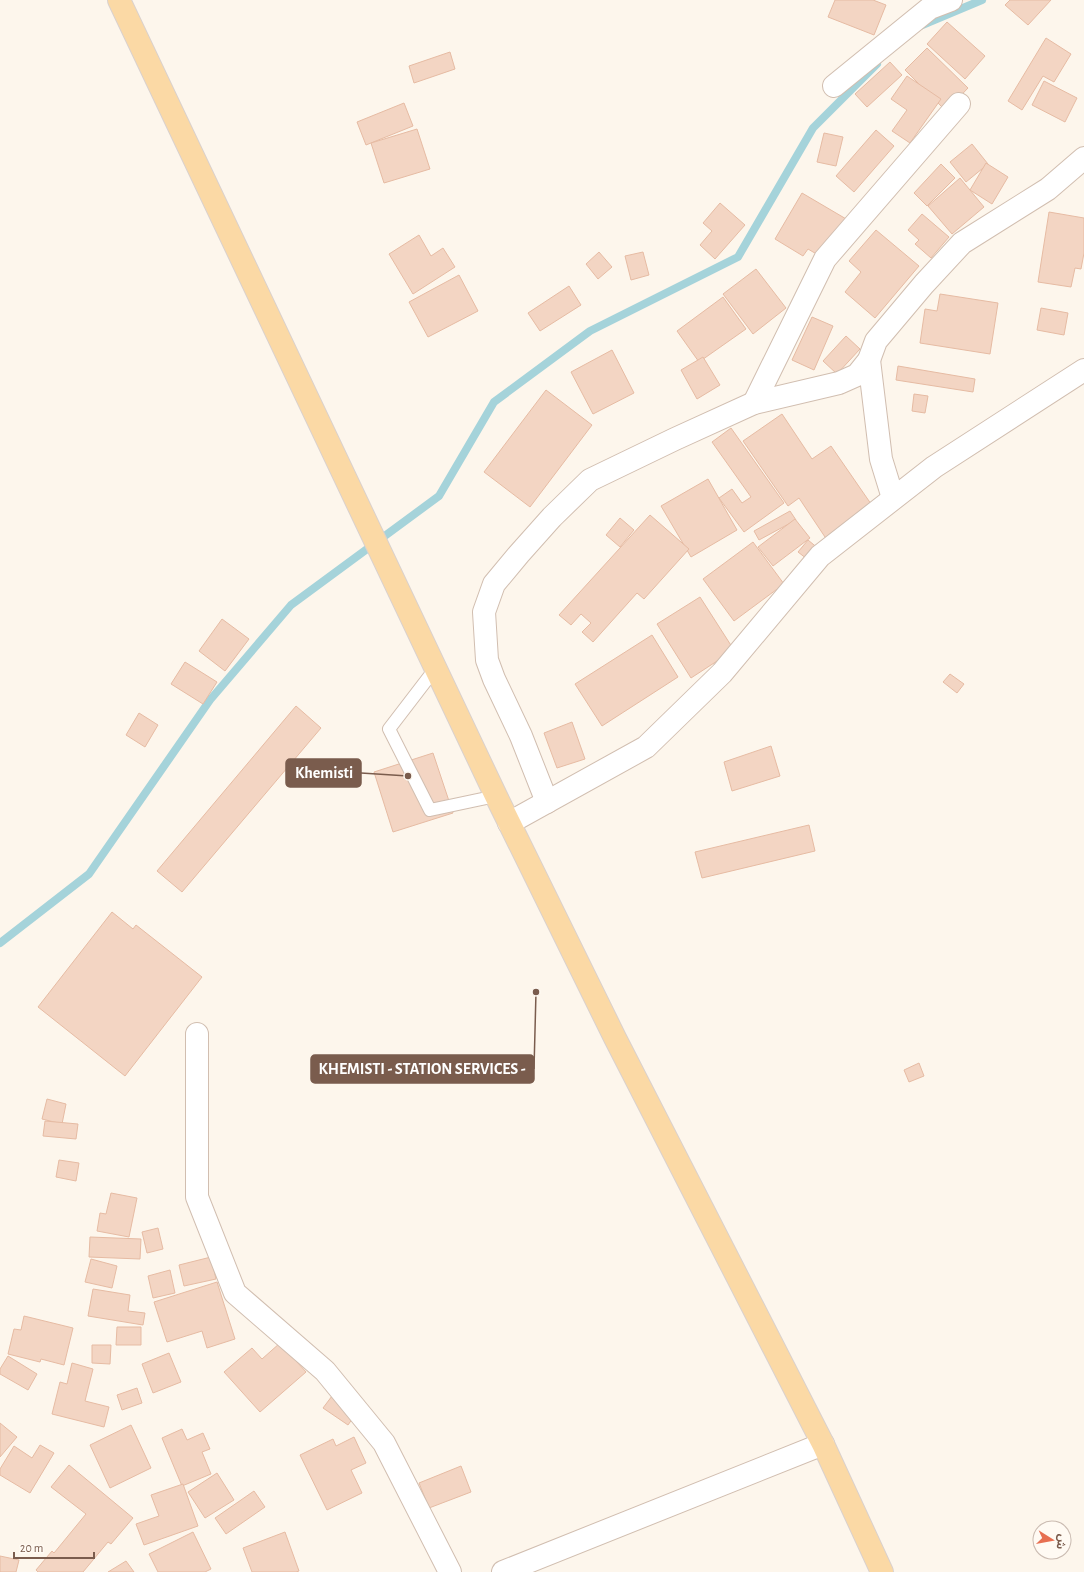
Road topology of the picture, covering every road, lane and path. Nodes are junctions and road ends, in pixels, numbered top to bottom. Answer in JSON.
{"nodes":[{"id":1,"x":119,"y":0,"type":"edge"},
{"id":2,"x":951,"y":0,"type":"edge"},
{"id":3,"x":834,"y":86,"type":"dead end"},
{"id":4,"x":959,"y":104,"type":"dead end"},
{"id":5,"x":1084,"y":158,"type":"edge"},
{"id":6,"x":869,"y":360,"type":"junction"},
{"id":7,"x":1084,"y":370,"type":"edge"},
{"id":8,"x":754,"y":403,"type":"junction"},
{"id":9,"x":893,"y":498,"type":"junction"},
{"id":10,"x":431,"y":660,"type":"junction"},
{"id":11,"x":496,"y":796,"type":"junction"},
{"id":12,"x":547,"y":802,"type":"junction"},
{"id":13,"x":509,"y":823,"type":"junction"},
{"id":14,"x":197,"y":1034,"type":"dead end"},
{"id":15,"x":823,"y":1444,"type":"junction"},
{"id":16,"x":450,"y":1572,"type":"edge"},
{"id":17,"x":503,"y":1572,"type":"edge"},
{"id":18,"x":882,"y":1572,"type":"edge"}],
"edges":[{"from":1,"to":10,"type":"main road"},
{"from":2,"to":3,"type":"street"},
{"from":4,"to":8,"type":"street"},
{"from":5,"to":6,"type":"street"},
{"from":6,"to":8,"type":"street"},
{"from":6,"to":9,"type":"street"},
{"from":7,"to":9,"type":"street"},
{"from":8,"to":12,"type":"street"},
{"from":9,"to":12,"type":"street"},
{"from":10,"to":11,"type":"main road"},
{"from":10,"to":11,"type":"lane"},
{"from":11,"to":13,"type":"main road"},
{"from":12,"to":13,"type":"street"},
{"from":13,"to":15,"type":"main road"},
{"from":14,"to":16,"type":"street"},
{"from":15,"to":17,"type":"street"},
{"from":15,"to":18,"type":"main road"}]}
